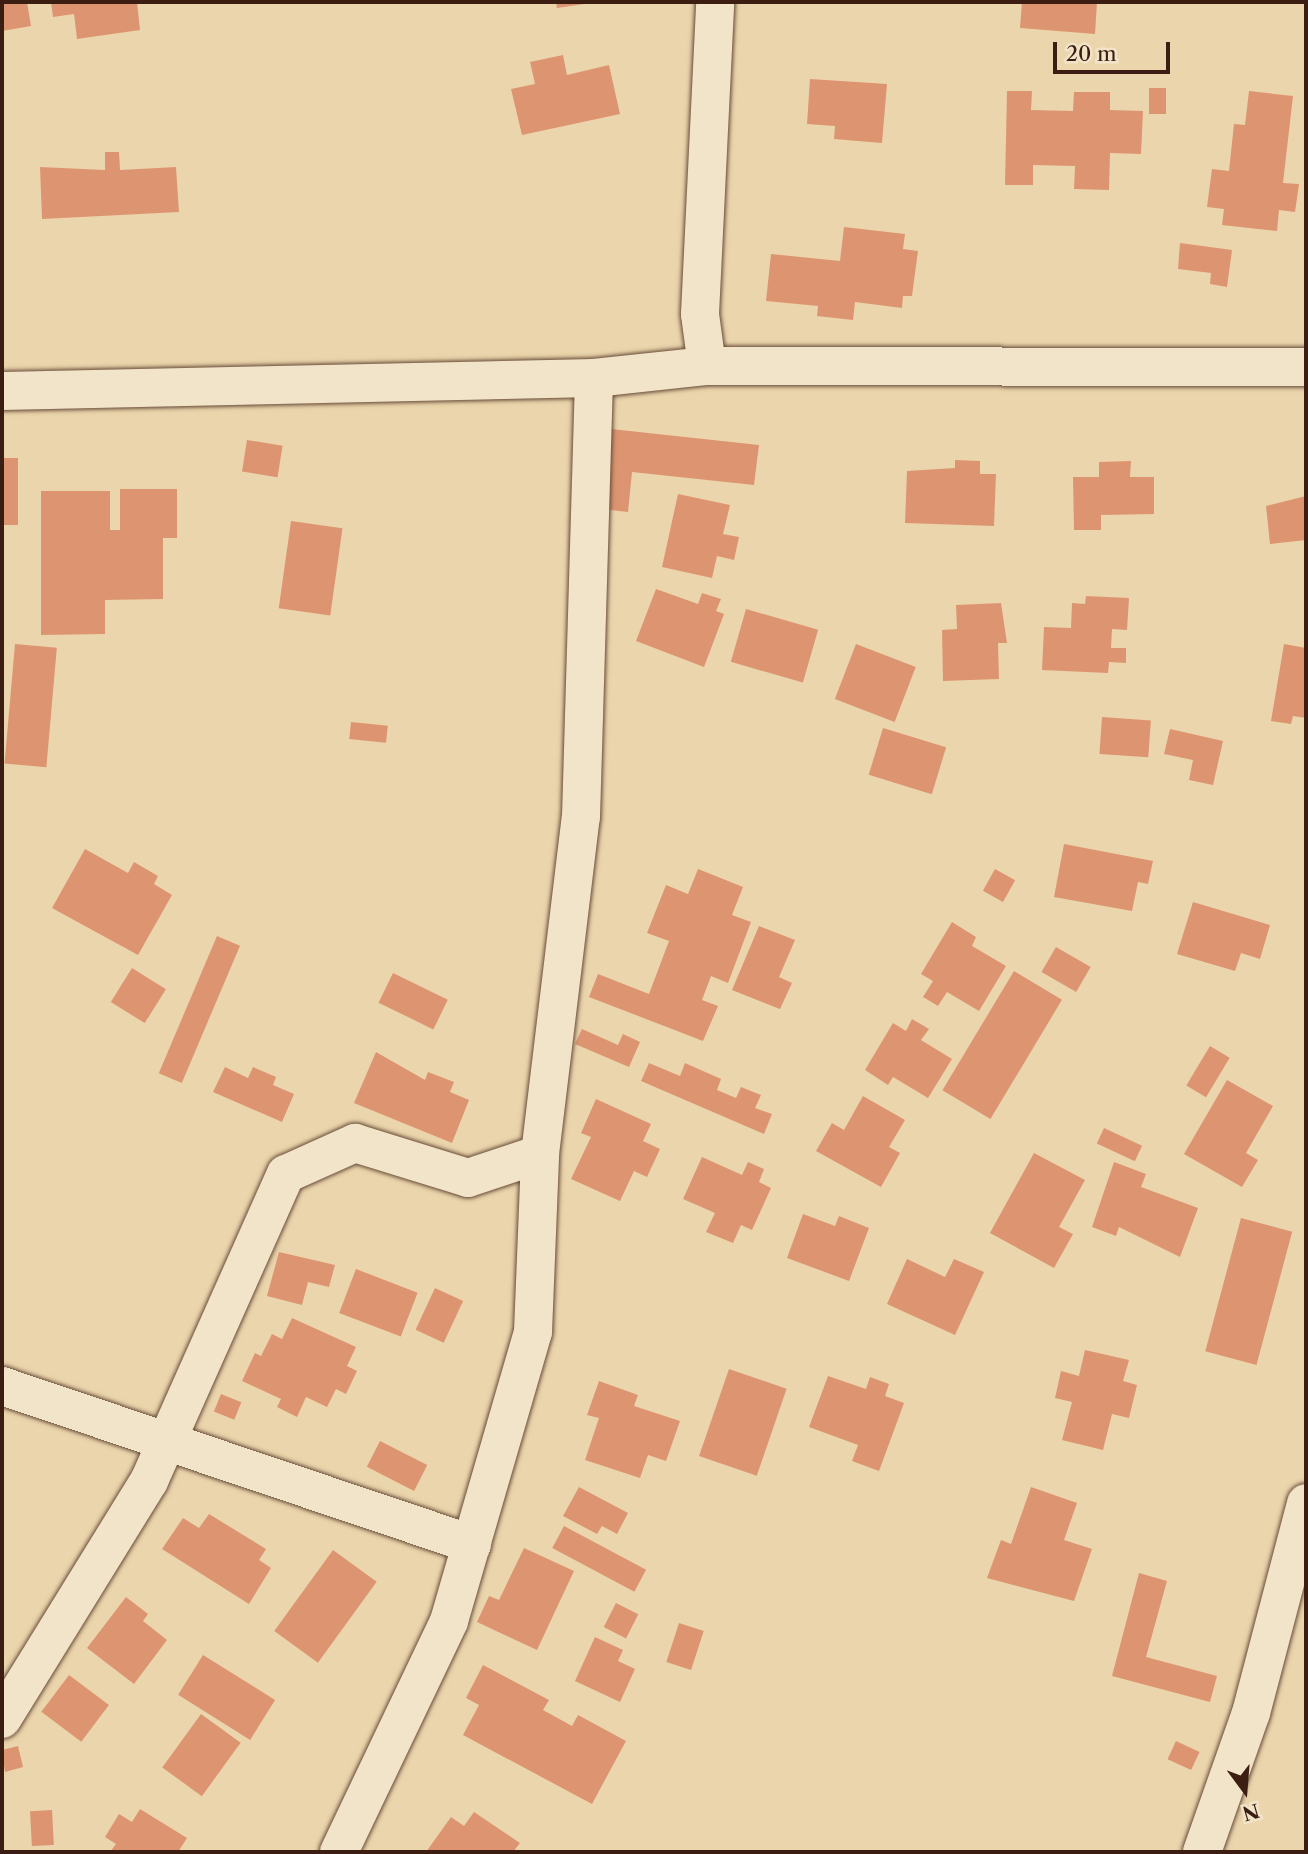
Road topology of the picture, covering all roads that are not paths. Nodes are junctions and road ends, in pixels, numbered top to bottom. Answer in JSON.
{"nodes":[{"id":1,"x":715,"y":2,"type":"edge"},
{"id":2,"x":707,"y":366,"type":"junction"},
{"id":3,"x":1306,"y":367,"type":"edge"},
{"id":4,"x":594,"y":378,"type":"junction"},
{"id":5,"x":2,"y":391,"type":"edge"},
{"id":6,"x":540,"y":1154,"type":"junction"},
{"id":7,"x":2,"y":1386,"type":"edge"},
{"id":8,"x":170,"y":1441,"type":"junction"},
{"id":9,"x":1306,"y":1503,"type":"edge"},
{"id":10,"x":472,"y":1544,"type":"junction"},
{"id":11,"x":2,"y":1719,"type":"edge"},
{"id":12,"x":340,"y":1852,"type":"edge"},
{"id":13,"x":1202,"y":1852,"type":"edge"}],
"edges":[{"from":1,"to":2,"type":"street"},
{"from":2,"to":3,"type":"street"},
{"from":2,"to":4,"type":"street"},
{"from":4,"to":5,"type":"street"},
{"from":4,"to":6,"type":"street"},
{"from":6,"to":8,"type":"street"},
{"from":6,"to":10,"type":"street"},
{"from":7,"to":8,"type":"street"},
{"from":8,"to":10,"type":"street"},
{"from":8,"to":11,"type":"street"},
{"from":9,"to":13,"type":"street"},
{"from":10,"to":12,"type":"street"}]}
